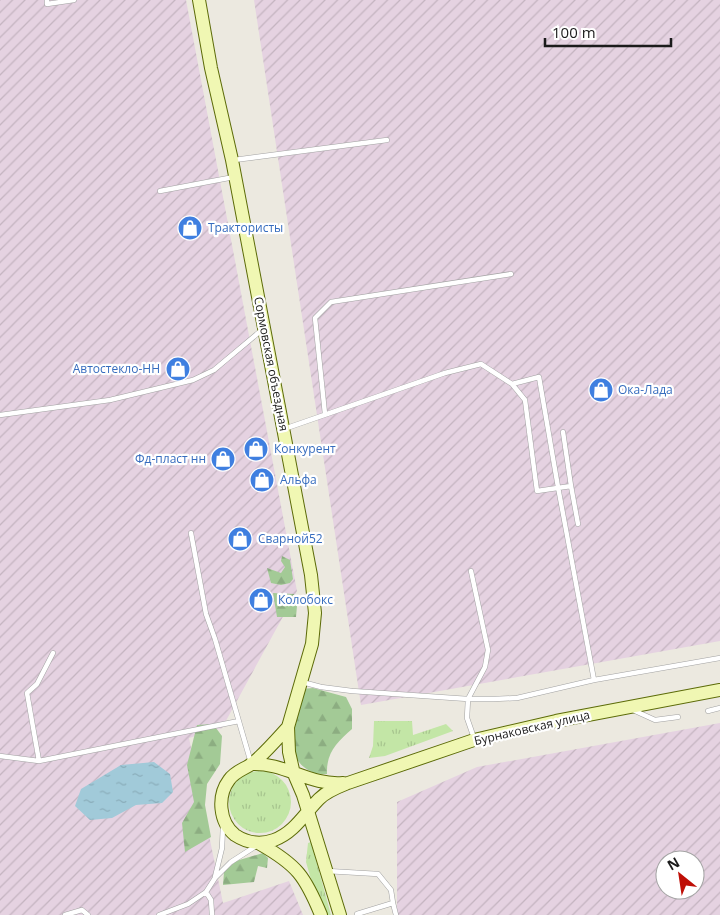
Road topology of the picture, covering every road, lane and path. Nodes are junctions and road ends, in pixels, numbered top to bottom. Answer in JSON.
{"nodes":[{"id":1,"x":47,"y":0,"type":"edge"},
{"id":2,"x":74,"y":0,"type":"edge"},
{"id":3,"x":199,"y":0,"type":"edge"},
{"id":4,"x":387,"y":140,"type":"dead end"},
{"id":5,"x":232,"y":160,"type":"junction"},
{"id":6,"x":235,"y":176,"type":"junction"},
{"id":7,"x":160,"y":192,"type":"dead end"},
{"id":8,"x":511,"y":274,"type":"dead end"},
{"id":9,"x":264,"y":328,"type":"junction"},
{"id":10,"x":512,"y":384,"type":"junction"},
{"id":11,"x":325,"y":414,"type":"junction"},
{"id":12,"x":0,"y":415,"type":"edge"},
{"id":13,"x":283,"y":429,"type":"junction"},
{"id":14,"x":563,"y":432,"type":"dead end"},
{"id":15,"x":571,"y":486,"type":"junction"},
{"id":16,"x":558,"y":487,"type":"junction"},
{"id":17,"x":578,"y":524,"type":"dead end"},
{"id":18,"x":191,"y":533,"type":"dead end"},
{"id":19,"x":471,"y":571,"type":"dead end"},
{"id":20,"x":53,"y":653,"type":"dead end"},
{"id":21,"x":720,"y":658,"type":"edge"},
{"id":22,"x":594,"y":680,"type":"junction"},
{"id":23,"x":301,"y":682,"type":"junction"},
{"id":24,"x":720,"y":690,"type":"edge"},
{"id":25,"x":468,"y":699,"type":"junction"},
{"id":26,"x":628,"y":708,"type":"junction"},
{"id":27,"x":720,"y":708,"type":"edge"},
{"id":28,"x":708,"y":711,"type":"dead end"},
{"id":29,"x":678,"y":717,"type":"dead end"},
{"id":30,"x":239,"y":721,"type":"junction"},
{"id":31,"x":288,"y":727,"type":"junction"},
{"id":32,"x":474,"y":740,"type":"junction"},
{"id":33,"x":0,"y":756,"type":"edge"},
{"id":34,"x":39,"y":761,"type":"junction"},
{"id":35,"x":251,"y":764,"type":"junction"},
{"id":36,"x":294,"y":774,"type":"junction"},
{"id":37,"x":348,"y":783,"type":"junction"},
{"id":38,"x":307,"y":812,"type":"junction"},
{"id":39,"x":223,"y":817,"type":"junction"},
{"id":40,"x":260,"y":844,"type":"junction"},
{"id":41,"x":327,"y":870,"type":"junction"},
{"id":42,"x":214,"y":878,"type":"junction"},
{"id":43,"x":206,"y":892,"type":"junction"},
{"id":44,"x":393,"y":903,"type":"junction"},
{"id":45,"x":210,"y":914,"type":"edge"},
{"id":46,"x":66,"y":915,"type":"edge"},
{"id":47,"x":88,"y":915,"type":"edge"},
{"id":48,"x":159,"y":915,"type":"edge"},
{"id":49,"x":321,"y":915,"type":"edge"},
{"id":50,"x":340,"y":915,"type":"edge"},
{"id":51,"x":357,"y":915,"type":"edge"},
{"id":52,"x":396,"y":915,"type":"edge"}],
"edges":[{"from":1,"to":2,"type":"lane"},
{"from":3,"to":5,"type":"main road","name":"Сормовская объездная"},
{"from":4,"to":5,"type":"lane"},
{"from":5,"to":6,"type":"main road","name":"Сормовская объездная"},
{"from":6,"to":7,"type":"lane"},
{"from":6,"to":9,"type":"main road","name":"Сормовская объездная"},
{"from":8,"to":11,"type":"lane"},
{"from":9,"to":12,"type":"lane"},
{"from":9,"to":13,"type":"main road","name":"Сормовская объездная"},
{"from":10,"to":11,"type":"lane"},
{"from":10,"to":16,"type":"lane"},
{"from":10,"to":16,"type":"lane"},
{"from":11,"to":13,"type":"lane"},
{"from":13,"to":23,"type":"main road","name":"Сормовская объездная"},
{"from":14,"to":15,"type":"lane"},
{"from":15,"to":16,"type":"lane"},
{"from":15,"to":17,"type":"lane"},
{"from":16,"to":22,"type":"lane"},
{"from":18,"to":30,"type":"lane"},
{"from":19,"to":25,"type":"lane"},
{"from":20,"to":34,"type":"lane"},
{"from":21,"to":22,"type":"lane"},
{"from":22,"to":25,"type":"lane"},
{"from":23,"to":25,"type":"lane"},
{"from":23,"to":31,"type":"main road","name":"Сормовская объездная"},
{"from":24,"to":26,"type":"main road","name":"Бурнаковская улица"},
{"from":25,"to":32,"type":"lane"},
{"from":26,"to":29,"type":"lane"},
{"from":26,"to":32,"type":"main road","name":"Бурнаковская улица"},
{"from":27,"to":28,"type":"lane"},
{"from":30,"to":34,"type":"lane"},
{"from":30,"to":35,"type":"lane"},
{"from":31,"to":35,"type":"main road"},
{"from":31,"to":36,"type":"main road"},
{"from":32,"to":37,"type":"main road","name":"Бурнаковская улица"},
{"from":33,"to":34,"type":"lane"},
{"from":35,"to":36,"type":"main road"},
{"from":35,"to":39,"type":"main road"},
{"from":36,"to":37,"type":"main road"},
{"from":36,"to":38,"type":"main road"},
{"from":37,"to":38,"type":"main road"},
{"from":38,"to":40,"type":"main road"},
{"from":38,"to":41,"type":"main road"},
{"from":39,"to":40,"type":"main road"},
{"from":39,"to":42,"type":"lane"},
{"from":40,"to":42,"type":"lane"},
{"from":40,"to":49,"type":"main road"},
{"from":41,"to":44,"type":"lane"},
{"from":41,"to":50,"type":"main road"},
{"from":42,"to":43,"type":"lane"},
{"from":43,"to":45,"type":"lane"},
{"from":43,"to":48,"type":"lane"},
{"from":44,"to":51,"type":"lane"},
{"from":44,"to":52,"type":"lane"},
{"from":46,"to":47,"type":"lane"}]}
